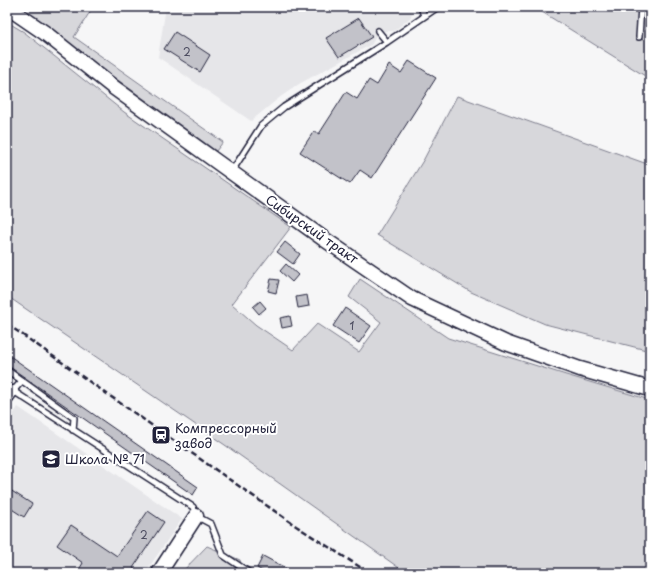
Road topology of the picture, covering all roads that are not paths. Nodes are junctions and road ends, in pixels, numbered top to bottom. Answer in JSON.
{"nodes":[{"id":1,"x":7,"y":7,"type":"edge"},
{"id":2,"x":421,"y":7,"type":"edge"},
{"id":3,"x":438,"y":7,"type":"edge"},
{"id":4,"x":641,"y":7,"type":"edge"},
{"id":5,"x":424,"y":16,"type":"junction"},
{"id":6,"x":378,"y":31,"type":"dead end"},
{"id":7,"x":639,"y":37,"type":"dead end"},
{"id":8,"x":386,"y":42,"type":"junction"},
{"id":9,"x":231,"y":172,"type":"junction"},
{"id":10,"x":7,"y":370,"type":"edge"},
{"id":11,"x":22,"y":381,"type":"junction"},
{"id":12,"x":650,"y":389,"type":"edge"},
{"id":13,"x":9,"y":393,"type":"edge"},
{"id":14,"x":73,"y":430,"type":"junction"},
{"id":15,"x":196,"y":516,"type":"junction"},
{"id":16,"x":159,"y":573,"type":"edge"},
{"id":17,"x":250,"y":573,"type":"edge"}],
"edges":[{"from":1,"to":9,"type":"main road","name":"Сибирский тракт"},
{"from":2,"to":5,"type":"lane"},
{"from":3,"to":5,"type":"lane"},
{"from":4,"to":7,"type":"lane"},
{"from":5,"to":8,"type":"lane"},
{"from":6,"to":8,"type":"lane"},
{"from":8,"to":9,"type":"lane"},
{"from":9,"to":12,"type":"main road","name":"Сибирский тракт"},
{"from":10,"to":11,"type":"lane"},
{"from":11,"to":13,"type":"lane"},
{"from":11,"to":14,"type":"lane"},
{"from":13,"to":14,"type":"lane"},
{"from":14,"to":15,"type":"lane"},
{"from":15,"to":16,"type":"main road"},
{"from":15,"to":17,"type":"lane"}]}
